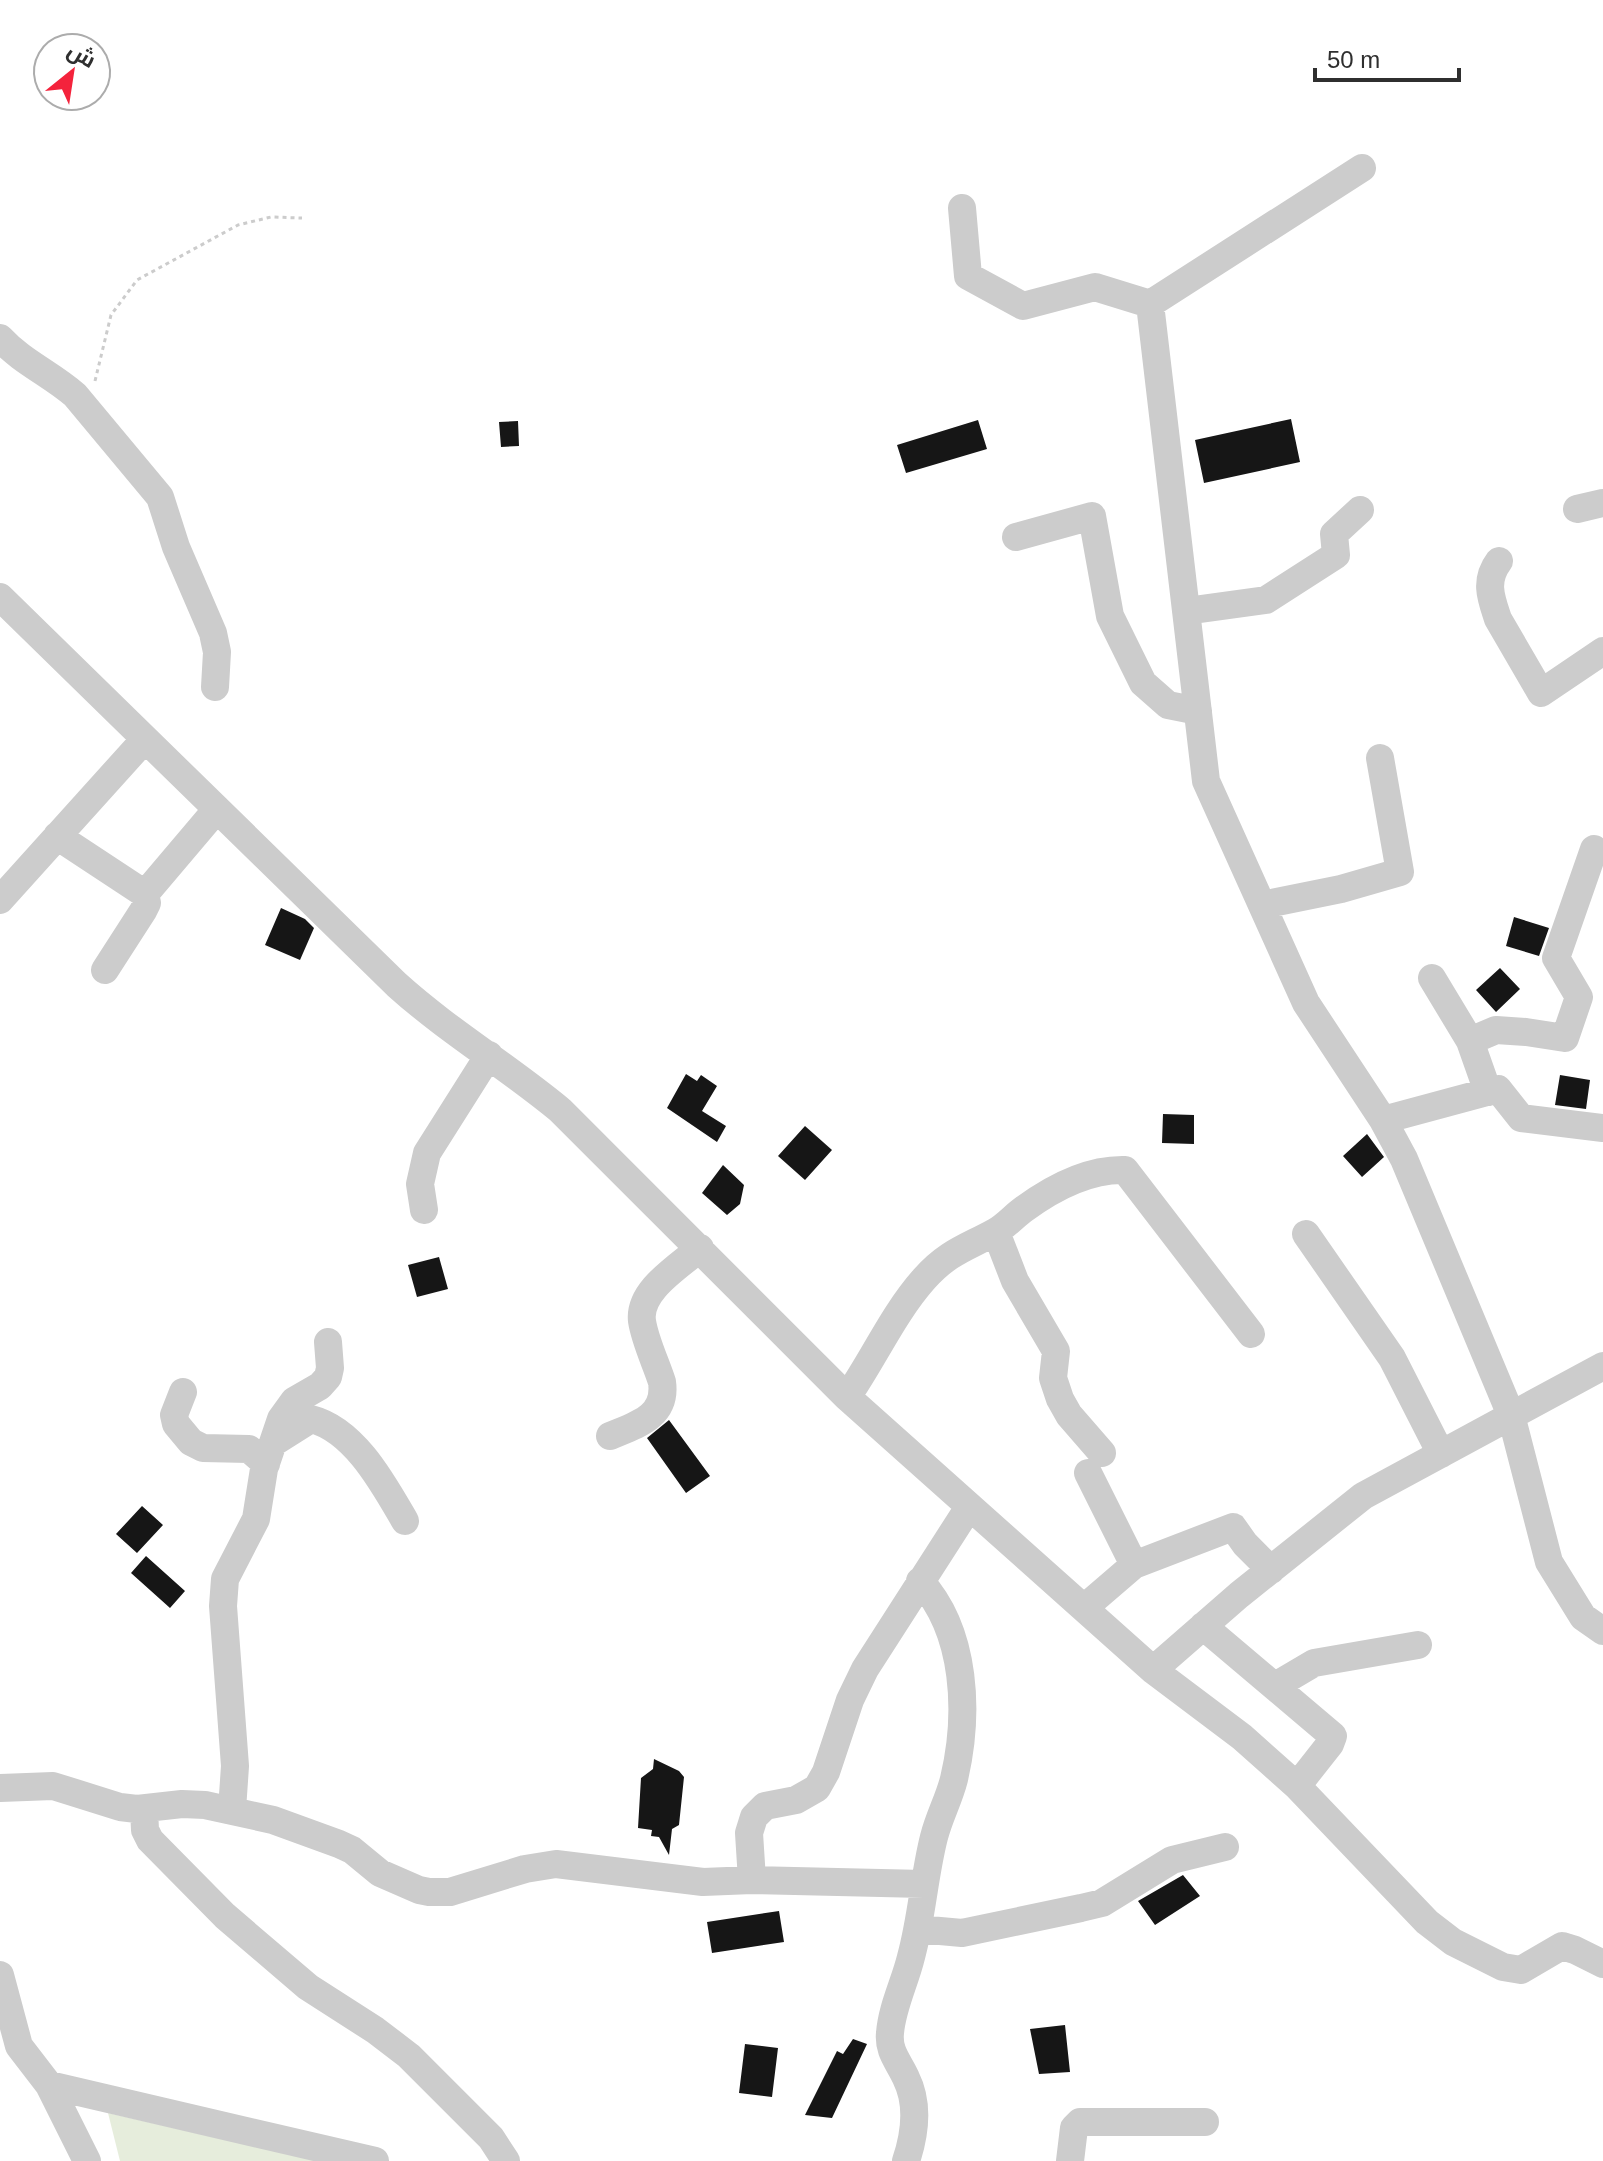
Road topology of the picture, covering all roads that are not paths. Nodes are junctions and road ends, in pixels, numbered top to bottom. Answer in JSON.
{"nodes":[{"id":1,"x":1362,"y":168,"type":"dead end"},
{"id":2,"x":962,"y":208,"type":"dead end"},
{"id":3,"x":1150,"y":304,"type":"junction"},
{"id":4,"x":0,"y":338,"type":"edge"},
{"id":5,"x":1360,"y":510,"type":"dead end"},
{"id":6,"x":1016,"y":537,"type":"dead end"},
{"id":7,"x":1499,"y":561,"type":"dead end"},
{"id":8,"x":0,"y":597,"type":"edge"},
{"id":9,"x":1186,"y":611,"type":"junction"},
{"id":10,"x":1603,"y":651,"type":"edge"},
{"id":11,"x":215,"y":687,"type":"dead end"},
{"id":12,"x":1198,"y":711,"type":"junction"},
{"id":13,"x":145,"y":739,"type":"junction"},
{"id":14,"x":1380,"y":758,"type":"dead end"},
{"id":15,"x":217,"y":809,"type":"junction"},
{"id":16,"x":57,"y":836,"type":"junction"},
{"id":17,"x":1594,"y":849,"type":"dead end"},
{"id":18,"x":145,"y":894,"type":"junction"},
{"id":19,"x":0,"y":900,"type":"edge"},
{"id":20,"x":1262,"y":905,"type":"junction"},
{"id":21,"x":105,"y":970,"type":"dead end"},
{"id":22,"x":1432,"y":978,"type":"dead end"},
{"id":23,"x":1470,"y":1041,"type":"junction"},
{"id":24,"x":489,"y":1055,"type":"junction"},
{"id":25,"x":1488,"y":1092,"type":"junction"},
{"id":26,"x":1383,"y":1120,"type":"junction"},
{"id":27,"x":1603,"y":1128,"type":"edge"},
{"id":28,"x":424,"y":1210,"type":"dead end"},
{"id":29,"x":996,"y":1232,"type":"junction"},
{"id":30,"x":1306,"y":1234,"type":"dead end"},
{"id":31,"x":700,"y":1248,"type":"junction"},
{"id":32,"x":1251,"y":1334,"type":"dead end"},
{"id":33,"x":328,"y":1342,"type":"dead end"},
{"id":34,"x":1603,"y":1366,"type":"edge"},
{"id":35,"x":183,"y":1392,"type":"dead end"},
{"id":36,"x":847,"y":1397,"type":"junction"},
{"id":37,"x":1511,"y":1415,"type":"junction"},
{"id":38,"x":610,"y":1436,"type":"dead end"},
{"id":39,"x":269,"y":1454,"type":"junction"},
{"id":40,"x":1441,"y":1454,"type":"junction"},
{"id":41,"x":969,"y":1507,"type":"junction"},
{"id":42,"x":405,"y":1521,"type":"dead end"},
{"id":43,"x":1134,"y":1565,"type":"junction"},
{"id":44,"x":1271,"y":1570,"type":"junction"},
{"id":45,"x":920,"y":1581,"type":"junction"},
{"id":46,"x":1084,"y":1608,"type":"junction"},
{"id":47,"x":1203,"y":1626,"type":"junction"},
{"id":48,"x":1603,"y":1631,"type":"edge"},
{"id":49,"x":1418,"y":1645,"type":"dead end"},
{"id":50,"x":1153,"y":1670,"type":"junction"},
{"id":51,"x":1275,"y":1686,"type":"junction"},
{"id":52,"x":1297,"y":1786,"type":"junction"},
{"id":53,"x":0,"y":1788,"type":"edge"},
{"id":54,"x":144,"y":1809,"type":"junction"},
{"id":55,"x":232,"y":1810,"type":"junction"},
{"id":56,"x":1225,"y":1847,"type":"dead end"},
{"id":57,"x":752,"y":1880,"type":"junction"},
{"id":58,"x":924,"y":1884,"type":"junction"},
{"id":59,"x":918,"y":1929,"type":"junction"},
{"id":60,"x":1603,"y":1964,"type":"edge"},
{"id":61,"x":0,"y":1975,"type":"edge"},
{"id":62,"x":10,"y":2043,"type":"edge"},
{"id":63,"x":49,"y":2085,"type":"junction"},
{"id":64,"x":1205,"y":2122,"type":"dead end"},
{"id":65,"x":87,"y":2161,"type":"edge"},
{"id":66,"x":375,"y":2161,"type":"edge"},
{"id":67,"x":506,"y":2161,"type":"edge"},
{"id":68,"x":907,"y":2161,"type":"edge"},
{"id":69,"x":1070,"y":2161,"type":"edge"}],
"edges":[{"from":1,"to":3,"type":"street"},
{"from":2,"to":3,"type":"street"},
{"from":3,"to":9,"type":"street"},
{"from":4,"to":11,"type":"street"},
{"from":5,"to":9,"type":"street"},
{"from":6,"to":12,"type":"street"},
{"from":7,"to":10,"type":"street"},
{"from":8,"to":13,"type":"street"},
{"from":9,"to":12,"type":"street"},
{"from":12,"to":20,"type":"street"},
{"from":13,"to":15,"type":"street"},
{"from":13,"to":16,"type":"street"},
{"from":14,"to":20,"type":"street"},
{"from":15,"to":18,"type":"street"},
{"from":15,"to":24,"type":"street"},
{"from":16,"to":18,"type":"street"},
{"from":16,"to":19,"type":"street"},
{"from":17,"to":23,"type":"street"},
{"from":18,"to":21,"type":"street"},
{"from":20,"to":26,"type":"street"},
{"from":22,"to":23,"type":"street"},
{"from":23,"to":25,"type":"street"},
{"from":24,"to":28,"type":"street"},
{"from":24,"to":31,"type":"street"},
{"from":25,"to":26,"type":"street"},
{"from":25,"to":27,"type":"street"},
{"from":26,"to":37,"type":"street"},
{"from":29,"to":32,"type":"street"},
{"from":29,"to":36,"type":"street"},
{"from":29,"to":43,"type":"street"},
{"from":30,"to":40,"type":"street"},
{"from":31,"to":36,"type":"street"},
{"from":31,"to":38,"type":"street"},
{"from":33,"to":39,"type":"street"},
{"from":34,"to":37,"type":"street"},
{"from":35,"to":39,"type":"street"},
{"from":36,"to":41,"type":"street"},
{"from":37,"to":40,"type":"street"},
{"from":37,"to":48,"type":"street"},
{"from":39,"to":42,"type":"street"},
{"from":39,"to":55,"type":"street"},
{"from":40,"to":44,"type":"street"},
{"from":41,"to":45,"type":"street"},
{"from":41,"to":46,"type":"street"},
{"from":43,"to":44,"type":"street"},
{"from":43,"to":46,"type":"street"},
{"from":44,"to":47,"type":"street"},
{"from":45,"to":57,"type":"street"},
{"from":45,"to":58,"type":"street"},
{"from":46,"to":50,"type":"street"},
{"from":47,"to":50,"type":"street"},
{"from":47,"to":51,"type":"street"},
{"from":49,"to":51,"type":"street"},
{"from":50,"to":52,"type":"street"},
{"from":51,"to":52,"type":"street"},
{"from":52,"to":60,"type":"street"},
{"from":53,"to":54,"type":"street"},
{"from":54,"to":55,"type":"street"},
{"from":54,"to":67,"type":"street"},
{"from":55,"to":57,"type":"street"},
{"from":56,"to":59,"type":"street"},
{"from":57,"to":58,"type":"street"},
{"from":58,"to":59,"type":"street"},
{"from":59,"to":68,"type":"street"},
{"from":61,"to":62,"type":"street"},
{"from":62,"to":63,"type":"street"},
{"from":63,"to":65,"type":"street"},
{"from":63,"to":66,"type":"street"},
{"from":64,"to":69,"type":"street"}]}
